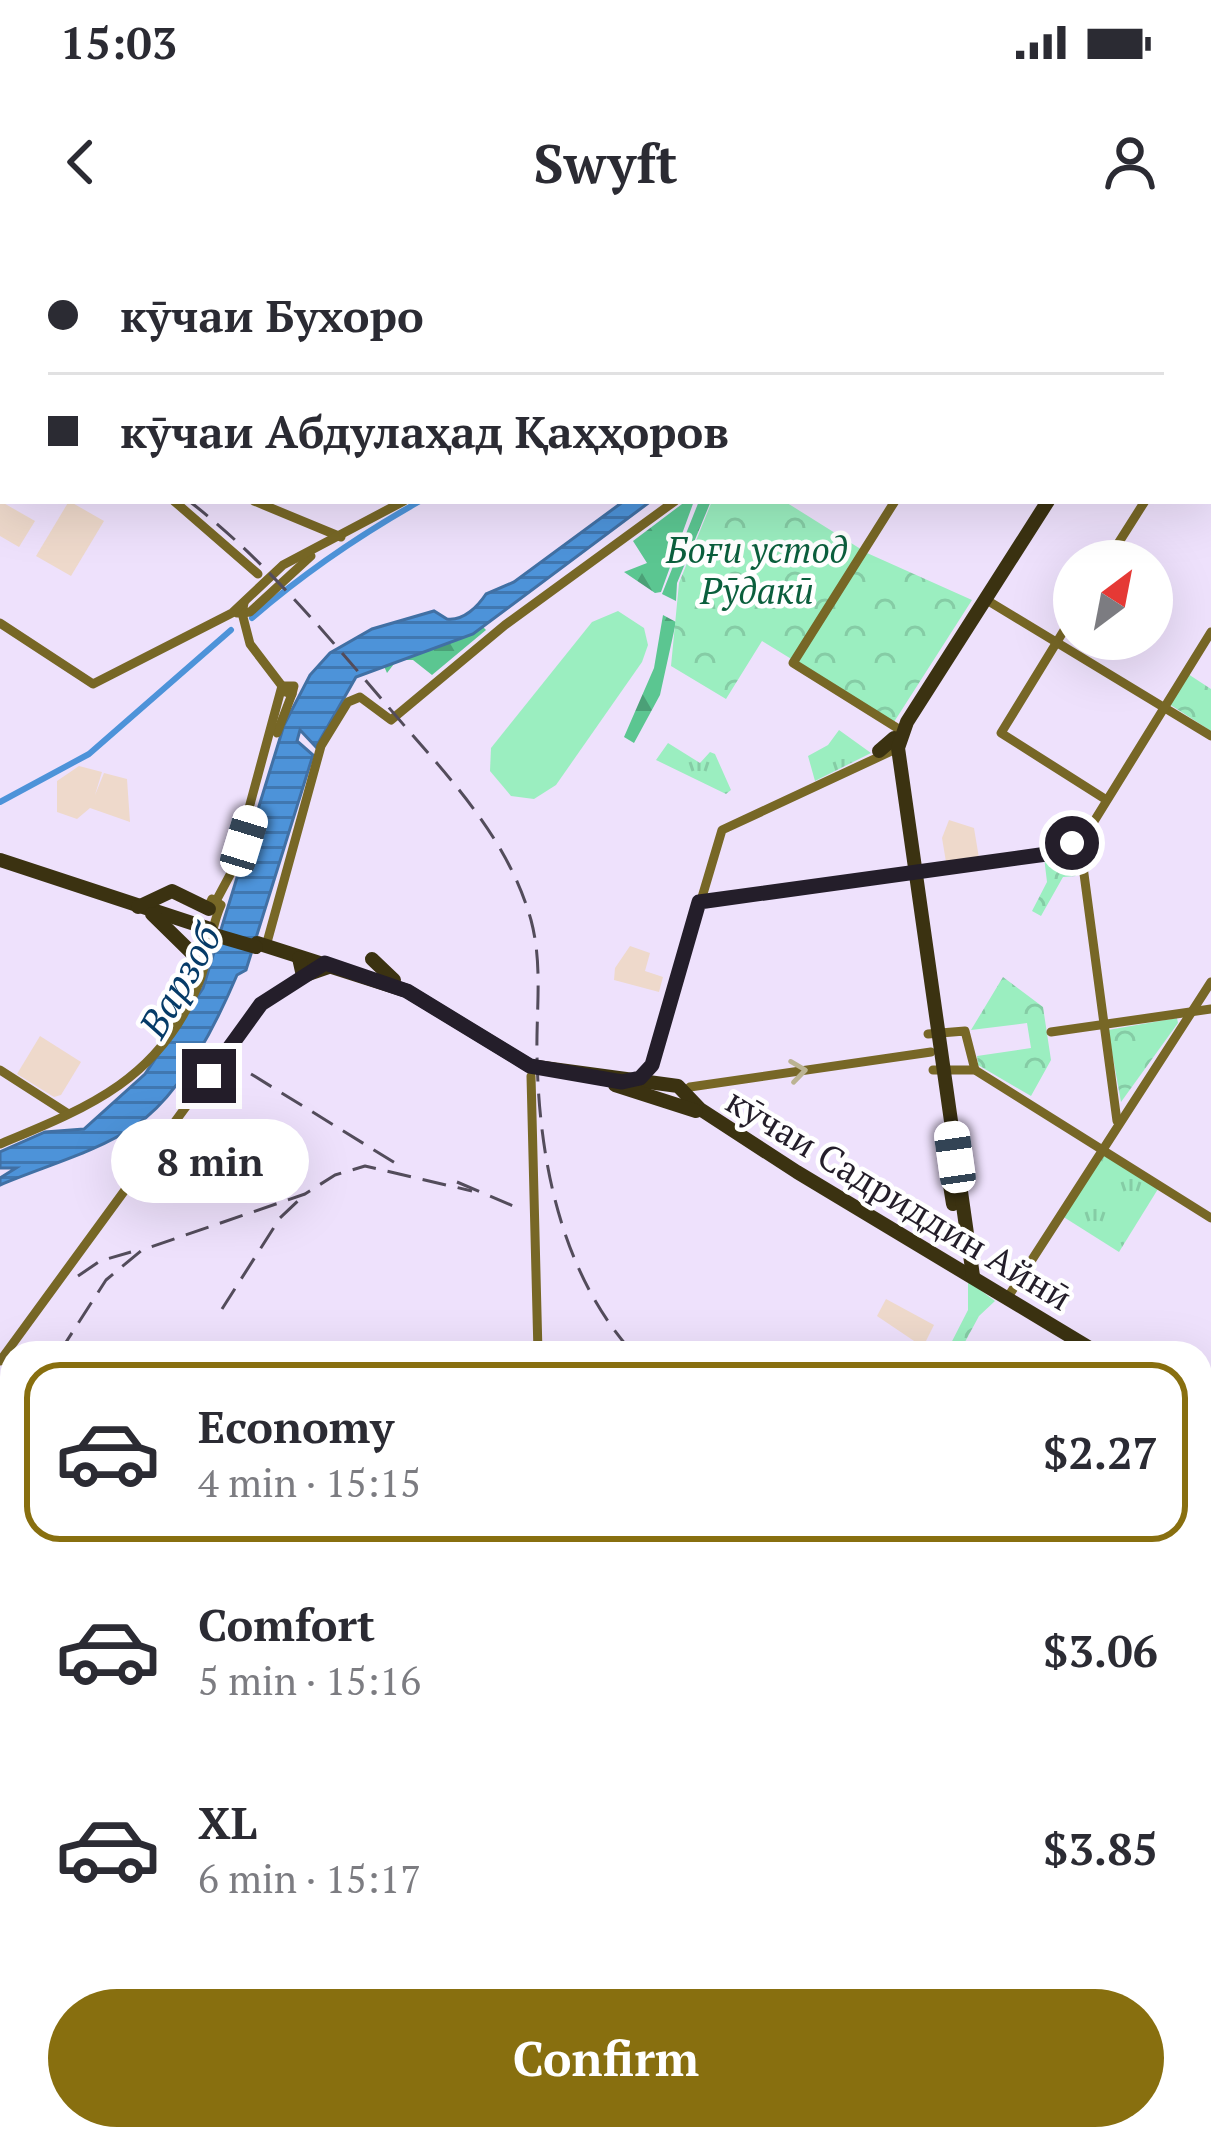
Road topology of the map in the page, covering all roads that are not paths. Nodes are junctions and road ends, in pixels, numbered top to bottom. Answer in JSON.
{"nodes":[{"id":1,"x":177,"y":504,"type":"edge"},
{"id":2,"x":261,"y":504,"type":"edge"},
{"id":3,"x":399,"y":504,"type":"edge"},
{"id":4,"x":665,"y":504,"type":"edge"},
{"id":5,"x":893,"y":504,"type":"edge"},
{"id":6,"x":1044,"y":504,"type":"edge"},
{"id":7,"x":1044,"y":504,"type":"edge"},
{"id":8,"x":1143,"y":504,"type":"edge"},
{"id":9,"x":341,"y":537,"type":"junction"},
{"id":10,"x":1120,"y":540,"type":"edge"},
{"id":11,"x":292,"y":567,"type":"junction"},
{"id":12,"x":259,"y":587,"type":"junction"},
{"id":13,"x":985,"y":599,"type":"junction"},
{"id":14,"x":242,"y":610,"type":"junction"},
{"id":15,"x":0,"y":623,"type":"edge"},
{"id":16,"x":1211,"y":632,"type":"edge"},
{"id":17,"x":1053,"y":636,"type":"edge"},
{"id":18,"x":1053,"y":647,"type":"edge"},
{"id":19,"x":1092,"y":660,"type":"edge"},
{"id":20,"x":1165,"y":706,"type":"junction"},
{"id":21,"x":1211,"y":736,"type":"edge"},
{"id":22,"x":893,"y":745,"type":"junction"},
{"id":23,"x":1105,"y":799,"type":"junction"},
{"id":24,"x":1085,"y":829,"type":"junction"},
{"id":25,"x":1079,"y":851,"type":"junction"},
{"id":26,"x":1057,"y":852,"type":"junction"},
{"id":27,"x":0,"y":860,"type":"edge"},
{"id":28,"x":0,"y":871,"type":"edge"},
{"id":29,"x":1081,"y":872,"type":"junction"},
{"id":30,"x":910,"y":873,"type":"junction"},
{"id":31,"x":699,"y":902,"type":"junction"},
{"id":32,"x":151,"y":908,"type":"junction"},
{"id":33,"x":212,"y":916,"type":"junction"},
{"id":34,"x":262,"y":942,"type":"junction"},
{"id":35,"x":346,"y":958,"type":"dead end"},
{"id":36,"x":308,"y":960,"type":"junction"},
{"id":37,"x":201,"y":962,"type":"junction"},
{"id":38,"x":303,"y":976,"type":"junction"},
{"id":39,"x":196,"y":982,"type":"junction"},
{"id":40,"x":1211,"y":982,"type":"edge"},
{"id":41,"x":188,"y":997,"type":"junction"},
{"id":42,"x":1206,"y":1006,"type":"edge"},
{"id":43,"x":1177,"y":1019,"type":"junction"},
{"id":44,"x":1103,"y":1024,"type":"junction"},
{"id":45,"x":1051,"y":1032,"type":"dead end"},
{"id":46,"x":933,"y":1034,"type":"junction"},
{"id":47,"x":931,"y":1052,"type":"junction"},
{"id":48,"x":969,"y":1065,"type":"junction"},
{"id":49,"x":0,"y":1070,"type":"edge"},
{"id":50,"x":938,"y":1070,"type":"junction"},
{"id":51,"x":530,"y":1071,"type":"junction"},
{"id":52,"x":643,"y":1079,"type":"junction"},
{"id":53,"x":678,"y":1098,"type":"junction"},
{"id":54,"x":1120,"y":1101,"type":"junction"},
{"id":55,"x":67,"y":1113,"type":"junction"},
{"id":56,"x":0,"y":1142,"type":"edge"},
{"id":57,"x":1100,"y":1148,"type":"junction"},
{"id":58,"x":1211,"y":1218,"type":"edge"},
{"id":59,"x":966,"y":1273,"type":"junction"},
{"id":60,"x":1006,"y":1298,"type":"junction"},
{"id":61,"x":15,"y":1341,"type":"edge"},
{"id":62,"x":538,"y":1341,"type":"edge"},
{"id":63,"x":1075,"y":1341,"type":"edge"}],
"edges":[{"from":1,"to":12,"type":"street"},
{"from":2,"to":9,"type":"street"},
{"from":3,"to":9,"type":"street"},
{"from":4,"to":34,"type":"street"},
{"from":5,"to":22,"type":"street"},
{"from":6,"to":13,"type":"highway"},
{"from":7,"to":22,"type":"highway"},
{"from":8,"to":10,"type":"street"},
{"from":9,"to":11,"type":"street"},
{"from":11,"to":12,"type":"street"},
{"from":11,"to":12,"type":"street"},
{"from":12,"to":14,"type":"street"},
{"from":13,"to":17,"type":"street"},
{"from":13,"to":22,"type":"highway"},
{"from":14,"to":15,"type":"street"},
{"from":14,"to":33,"type":"street"},
{"from":16,"to":20,"type":"street"},
{"from":18,"to":23,"type":"street"},
{"from":19,"to":20,"type":"street"},
{"from":20,"to":21,"type":"street"},
{"from":20,"to":23,"type":"street"},
{"from":22,"to":30,"type":"highway"},
{"from":22,"to":31,"type":"street"},
{"from":23,"to":24,"type":"street"},
{"from":24,"to":25,"type":"street"},
{"from":24,"to":26,"type":"street"},
{"from":25,"to":26,"type":"street"},
{"from":25,"to":29,"type":"street"},
{"from":26,"to":29,"type":"street"},
{"from":26,"to":30,"type":"street"},
{"from":27,"to":32,"type":"highway"},
{"from":28,"to":32,"type":"highway"},
{"from":29,"to":44,"type":"street"},
{"from":30,"to":31,"type":"street"},
{"from":30,"to":46,"type":"highway"},
{"from":31,"to":52,"type":"street"},
{"from":32,"to":33,"type":"highway"},
{"from":32,"to":33,"type":"highway"},
{"from":32,"to":33,"type":"highway"},
{"from":32,"to":37,"type":"highway"},
{"from":33,"to":34,"type":"highway","bridge":true},
{"from":33,"to":37,"type":"street"},
{"from":33,"to":39,"type":"street"},
{"from":34,"to":36,"type":"highway"},
{"from":35,"to":36,"type":"highway"},
{"from":36,"to":38,"type":"highway"},
{"from":36,"to":38,"type":"highway"},
{"from":36,"to":51,"type":"highway"},
{"from":36,"to":52,"type":"highway"},
{"from":37,"to":39,"type":"street"},
{"from":38,"to":61,"type":"street"},
{"from":39,"to":41,"type":"street"},
{"from":40,"to":42,"type":"street"},
{"from":41,"to":55,"type":"street"},
{"from":41,"to":56,"type":"street"},
{"from":42,"to":43,"type":"street"},
{"from":43,"to":44,"type":"street"},
{"from":43,"to":54,"type":"street"},
{"from":44,"to":45,"type":"street"},
{"from":44,"to":54,"type":"street"},
{"from":46,"to":47,"type":"highway"},
{"from":46,"to":48,"type":"street"},
{"from":46,"to":50,"type":"highway"},
{"from":47,"to":50,"type":"highway"},
{"from":53,"to":47,"type":"street","one_way":true},
{"from":48,"to":50,"type":"street"},
{"from":48,"to":57,"type":"street"},
{"from":49,"to":55,"type":"street"},
{"from":50,"to":59,"type":"highway"},
{"from":51,"to":52,"type":"highway"},
{"from":51,"to":62,"type":"street"},
{"from":52,"to":53,"type":"highway"},
{"from":52,"to":53,"type":"highway"},
{"from":53,"to":59,"type":"highway","name":"кӯчаи Садриддин Айнӣ"},
{"from":53,"to":59,"type":"highway","name":"кӯчаи Садриддин Айнӣ"},
{"from":54,"to":57,"type":"street"},
{"from":55,"to":56,"type":"street"},
{"from":57,"to":58,"type":"street"},
{"from":57,"to":60,"type":"street"},
{"from":59,"to":60,"type":"highway","name":"кӯчаи Садриддин Айнӣ"},
{"from":60,"to":63,"type":"highway","name":"кӯчаи Садриддин Айнӣ"}]}
